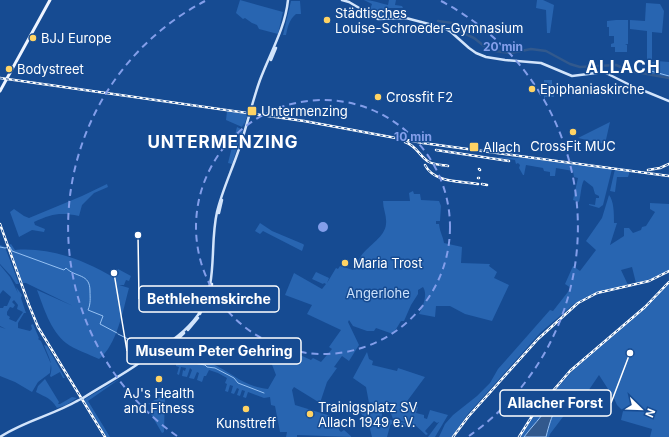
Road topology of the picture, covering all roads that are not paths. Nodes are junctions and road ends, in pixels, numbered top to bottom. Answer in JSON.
{"nodes":[{"id":1,"x":50,"y":0,"type":"edge"},
{"id":2,"x":289,"y":0,"type":"edge"},
{"id":3,"x":342,"y":0,"type":"edge"},
{"id":4,"x":0,"y":91,"type":"edge"},
{"id":5,"x":669,"y":100,"type":"edge"},
{"id":6,"x":0,"y":437,"type":"edge"}],
"edges":[{"from":1,"to":4,"type":"main road"},
{"from":2,"to":6,"type":"main road","bridge":true},
{"from":3,"to":5,"type":"main road"}]}
